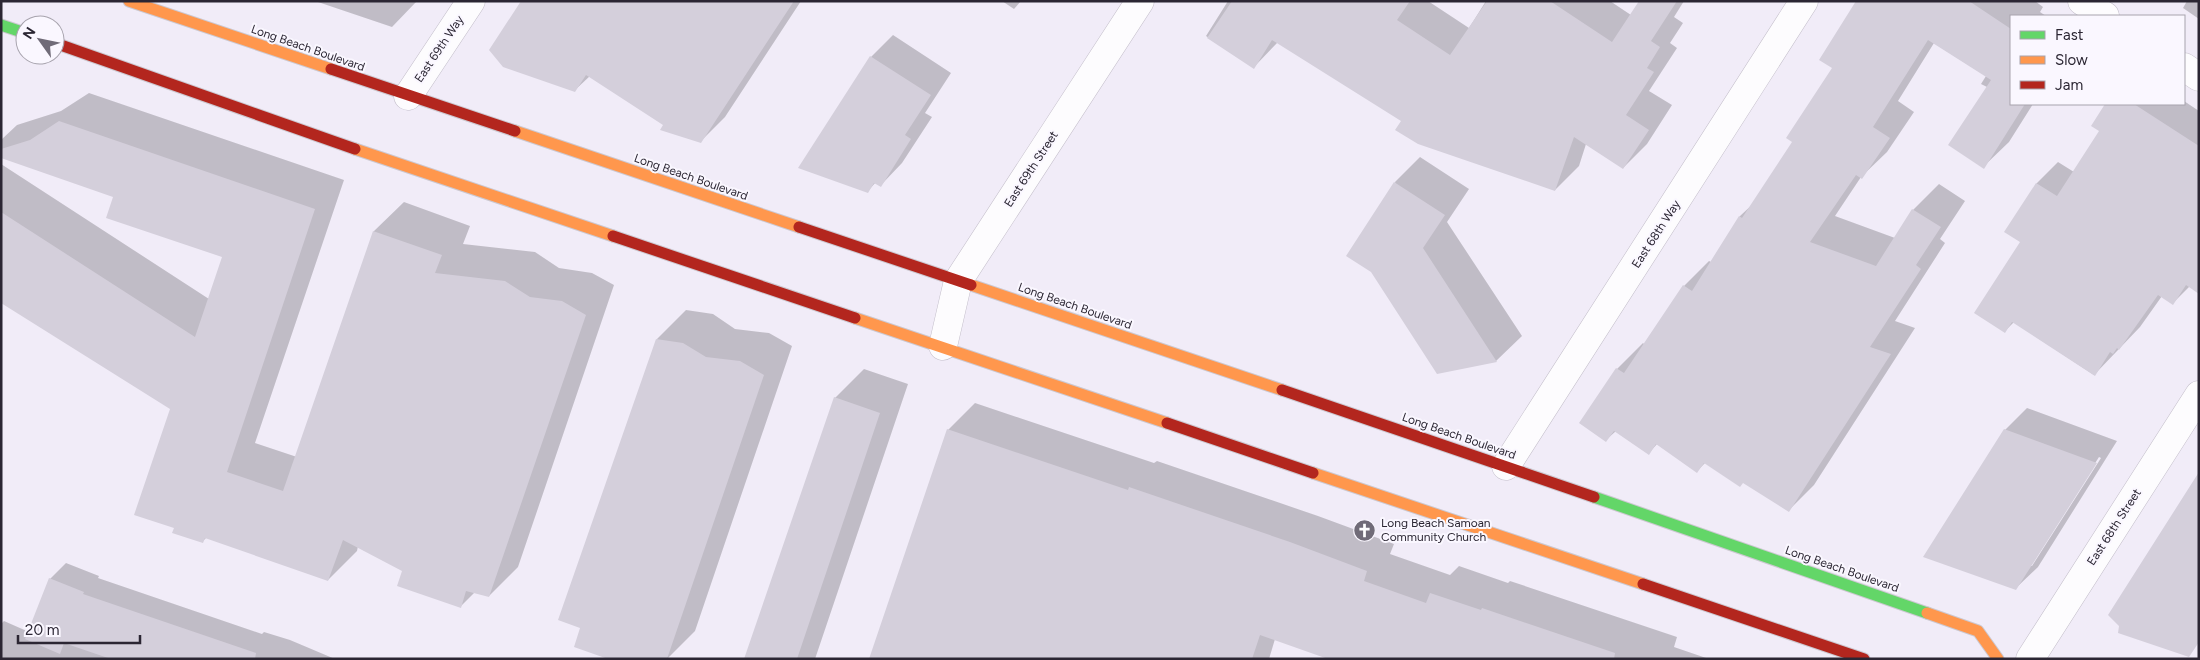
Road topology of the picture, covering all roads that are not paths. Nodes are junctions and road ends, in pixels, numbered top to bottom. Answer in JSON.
{"nodes":[{"id":1,"x":129,"y":1,"type":"edge"},
{"id":2,"x":471,"y":1,"type":"edge"},
{"id":3,"x":1140,"y":1,"type":"edge"},
{"id":4,"x":1804,"y":1,"type":"edge"},
{"id":5,"x":2082,"y":1,"type":"edge"},
{"id":6,"x":2103,"y":15,"type":"edge"},
{"id":7,"x":1,"y":24,"type":"edge"},
{"id":8,"x":15,"y":29,"type":"edge"},
{"id":9,"x":65,"y":47,"type":"edge"},
{"id":10,"x":2185,"y":68,"type":"edge"},
{"id":11,"x":2199,"y":77,"type":"edge"},
{"id":12,"x":408,"y":96,"type":"junction"},
{"id":13,"x":958,"y":281,"type":"junction"},
{"id":14,"x":943,"y":346,"type":"junction"},
{"id":15,"x":2199,"y":395,"type":"edge"},
{"id":16,"x":1506,"y":466,"type":"junction"},
{"id":17,"x":1864,"y":659,"type":"edge"},
{"id":18,"x":1998,"y":659,"type":"edge"},
{"id":19,"x":2030,"y":659,"type":"edge"}],
"edges":[{"from":1,"to":12,"type":"main road","name":"Long Beach Boulevard"},
{"from":2,"to":12,"type":"street","name":"East 69th Way"},
{"from":3,"to":13,"type":"street","name":"East 69th Street"},
{"from":4,"to":16,"type":"street","name":"East 68th Way"},
{"from":5,"to":6,"type":"street"},
{"from":7,"to":8,"type":"main road"},
{"from":9,"to":14,"type":"main road"},
{"from":10,"to":11,"type":"street"},
{"from":12,"to":13,"type":"main road","name":"Long Beach Boulevard"},
{"from":13,"to":14,"type":"street","name":"East 69th Street"},
{"from":13,"to":16,"type":"main road","name":"Long Beach Boulevard"},
{"from":14,"to":17,"type":"main road"},
{"from":15,"to":19,"type":"street","name":"East 68th Street"},
{"from":16,"to":18,"type":"main road","name":"Long Beach Boulevard"}]}
